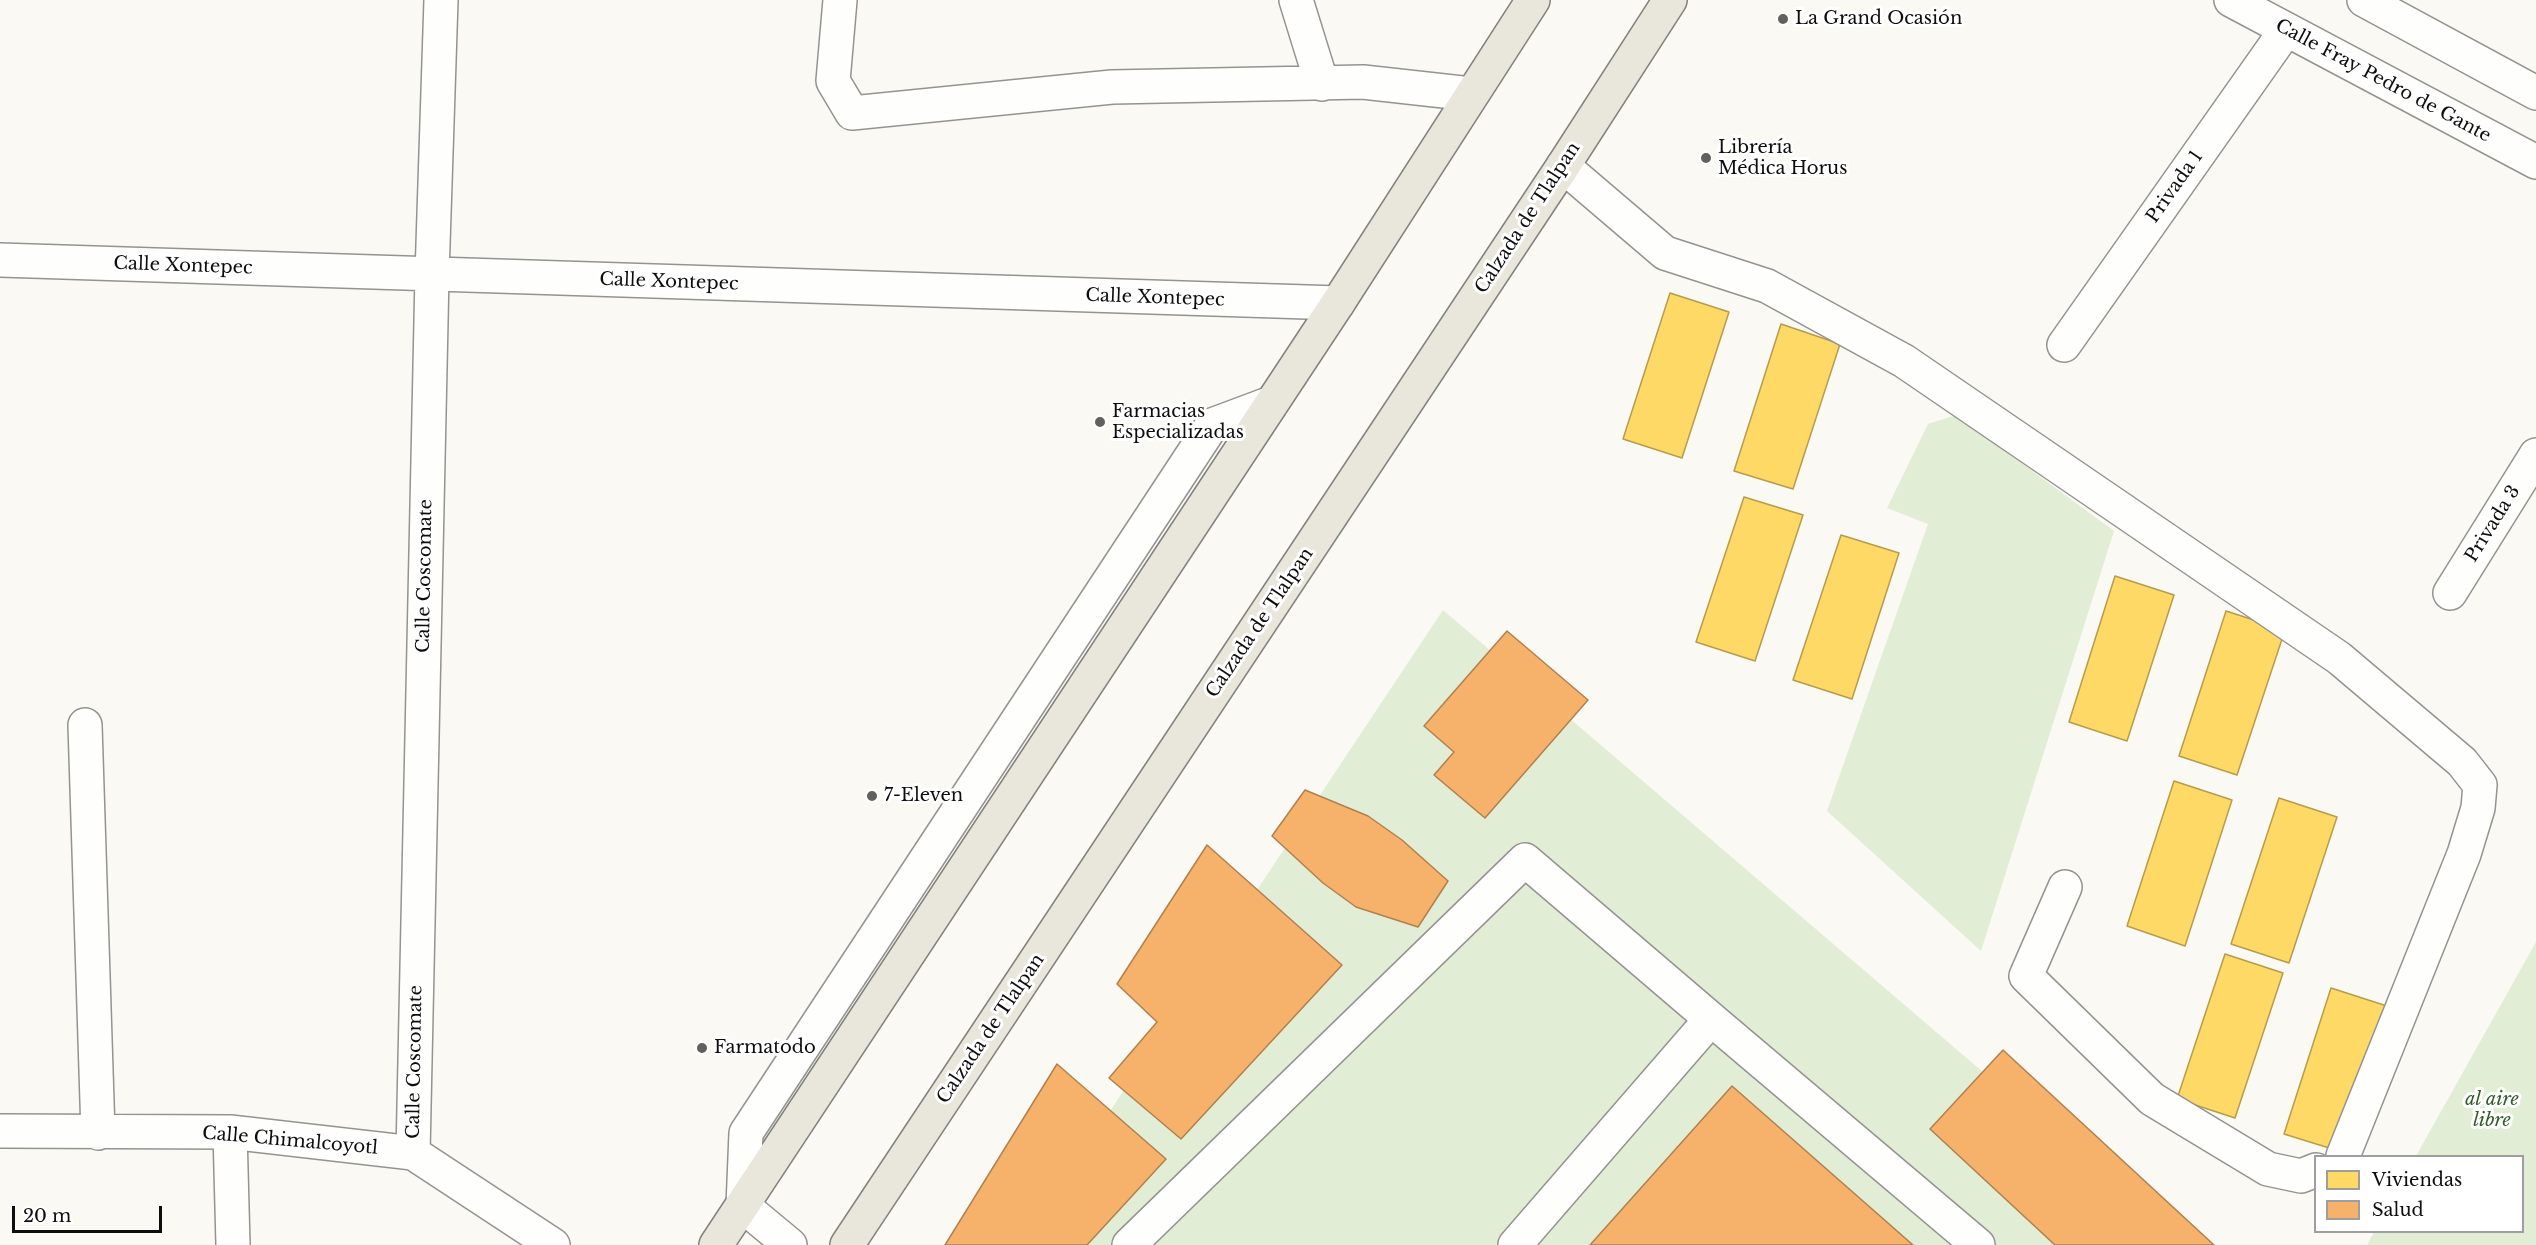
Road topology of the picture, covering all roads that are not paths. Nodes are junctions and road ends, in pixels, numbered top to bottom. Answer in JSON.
{"nodes":[{"id":1,"x":441,"y":0,"type":"edge"},
{"id":2,"x":840,"y":0,"type":"edge"},
{"id":3,"x":1296,"y":0,"type":"edge"},
{"id":4,"x":1533,"y":0,"type":"edge"},
{"id":5,"x":1670,"y":0,"type":"edge"},
{"id":6,"x":2231,"y":0,"type":"edge"},
{"id":7,"x":2364,"y":0,"type":"edge"},
{"id":8,"x":2286,"y":30,"type":"junction"},
{"id":9,"x":1322,"y":84,"type":"junction"},
{"id":10,"x":2536,"y":93,"type":"edge"},
{"id":11,"x":1471,"y":94,"type":"junction"},
{"id":12,"x":2536,"y":162,"type":"edge"},
{"id":13,"x":1563,"y":166,"type":"junction"},
{"id":14,"x":0,"y":260,"type":"edge"},
{"id":15,"x":432,"y":274,"type":"junction"},
{"id":16,"x":1338,"y":303,"type":"junction"},
{"id":17,"x":2064,"y":345,"type":"dead end"},
{"id":18,"x":2536,"y":455,"type":"edge"},
{"id":19,"x":2450,"y":593,"type":"dead end"},
{"id":20,"x":85,"y":725,"type":"dead end"},
{"id":21,"x":2065,"y":887,"type":"dead end"},
{"id":22,"x":1711,"y":1019,"type":"junction"},
{"id":23,"x":0,"y":1131,"type":"edge"},
{"id":24,"x":230,"y":1132,"type":"junction"},
{"id":25,"x":98,"y":1133,"type":"junction"},
{"id":26,"x":413,"y":1153,"type":"junction"},
{"id":27,"x":2343,"y":1155,"type":"edge"},
{"id":28,"x":2314,"y":1171,"type":"edge"},
{"id":29,"x":743,"y":1206,"type":"junction"},
{"id":30,"x":233,"y":1245,"type":"edge"},
{"id":31,"x":553,"y":1245,"type":"edge"},
{"id":32,"x":716,"y":1245,"type":"edge"},
{"id":33,"x":790,"y":1245,"type":"edge"},
{"id":34,"x":847,"y":1245,"type":"edge"},
{"id":35,"x":1129,"y":1245,"type":"edge"},
{"id":36,"x":1515,"y":1245,"type":"edge"},
{"id":37,"x":1978,"y":1245,"type":"edge"}],
"edges":[{"from":1,"to":15,"type":"street","name":"Calle Coscomate"},
{"from":2,"to":9,"type":"street"},
{"from":3,"to":9,"type":"street"},
{"from":4,"to":11,"type":"main road"},
{"from":5,"to":13,"type":"main road","name":"Calzada de Tlalpan"},
{"from":6,"to":8,"type":"street","name":"Calle Fray Pedro de Gante"},
{"from":7,"to":10,"type":"street"},
{"from":8,"to":12,"type":"street","name":"Calle Fray Pedro de Gante"},
{"from":8,"to":17,"type":"street","name":"Privada 1"},
{"from":9,"to":11,"type":"street"},
{"from":11,"to":16,"type":"main road"},
{"from":13,"to":27,"type":"street"},
{"from":13,"to":34,"type":"main road","name":"Calzada de Tlalpan"},
{"from":14,"to":15,"type":"street","name":"Calle Xontepec"},
{"from":15,"to":16,"type":"street","name":"Calle Xontepec"},
{"from":15,"to":26,"type":"street","name":"Calle Coscomate"},
{"from":16,"to":29,"type":"main road"},
{"from":18,"to":19,"type":"street","name":"Privada 3"},
{"from":20,"to":25,"type":"street"},
{"from":21,"to":28,"type":"street"},
{"from":22,"to":35,"type":"street"},
{"from":22,"to":36,"type":"street"},
{"from":22,"to":37,"type":"street"},
{"from":23,"to":25,"type":"street","name":"Calle Chimalcoyotl"},
{"from":24,"to":25,"type":"street","name":"Calle Chimalcoyotl"},
{"from":24,"to":26,"type":"street","name":"Calle Chimalcoyotl"},
{"from":24,"to":30,"type":"street"},
{"from":26,"to":31,"type":"street","name":"Calle Chimalcoyotl"},
{"from":29,"to":32,"type":"main road"},
{"from":29,"to":33,"type":"street"}]}
